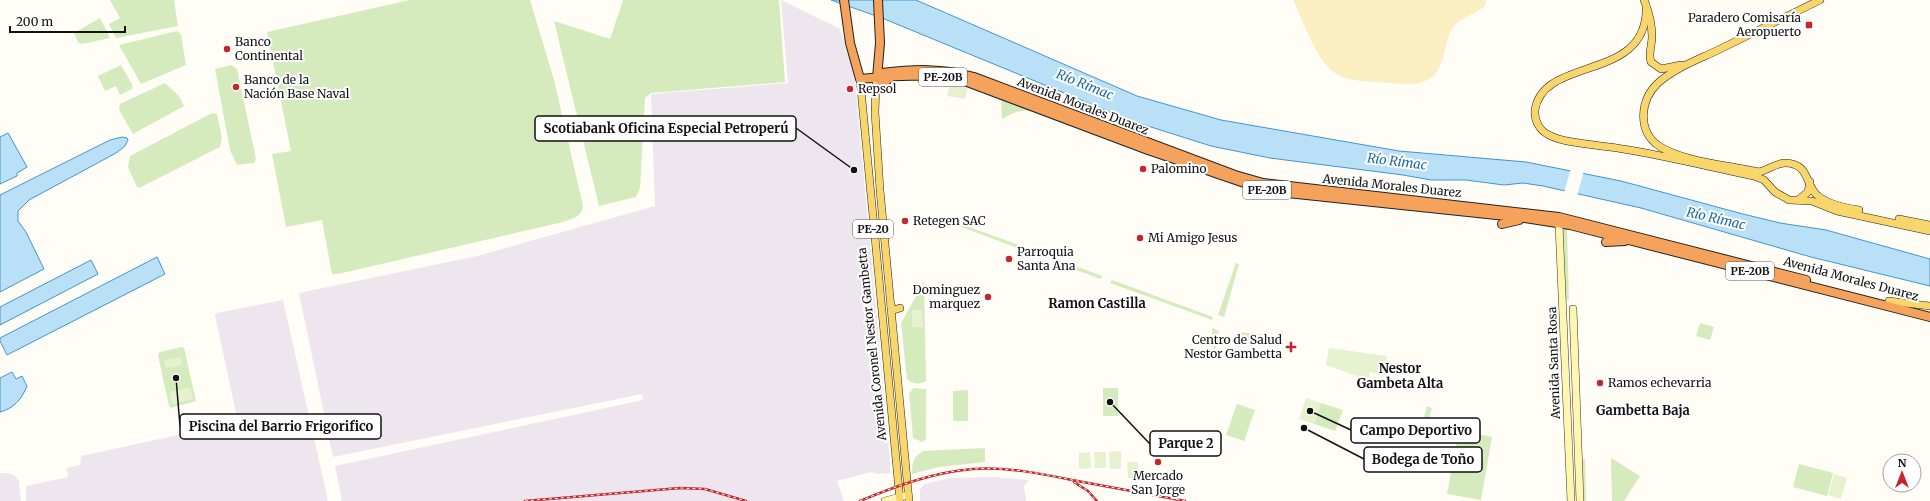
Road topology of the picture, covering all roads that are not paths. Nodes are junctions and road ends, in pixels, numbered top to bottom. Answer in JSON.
{"nodes":[{"id":1,"x":844,"y":0,"type":"edge"},
{"id":2,"x":878,"y":0,"type":"edge"},
{"id":3,"x":1820,"y":0,"type":"edge"},
{"id":4,"x":1645,"y":3,"type":"edge"},
{"id":5,"x":879,"y":61,"type":"junction"},
{"id":6,"x":1690,"y":63,"type":"junction"},
{"id":7,"x":893,"y":74,"type":"junction"},
{"id":8,"x":877,"y":76,"type":"junction"},
{"id":9,"x":859,"y":77,"type":"junction"},
{"id":10,"x":876,"y":88,"type":"junction"},
{"id":11,"x":875,"y":112,"type":"junction"},
{"id":12,"x":863,"y":121,"type":"junction"},
{"id":13,"x":1771,"y":168,"type":"junction"},
{"id":14,"x":1810,"y":181,"type":"junction"},
{"id":15,"x":1770,"y":186,"type":"junction"},
{"id":16,"x":1798,"y":200,"type":"junction"},
{"id":17,"x":1525,"y":218,"type":"junction"},
{"id":18,"x":1502,"y":224,"type":"dead end"},
{"id":19,"x":1559,"y":225,"type":"dead end"},
{"id":20,"x":1930,"y":225,"type":"edge"},
{"id":21,"x":1930,"y":231,"type":"edge"},
{"id":22,"x":1634,"y":241,"type":"junction"},
{"id":23,"x":1606,"y":242,"type":"dead end"},
{"id":24,"x":1889,"y":301,"type":"junction"},
{"id":25,"x":891,"y":306,"type":"junction"},
{"id":26,"x":1930,"y":306,"type":"edge"},
{"id":27,"x":900,"y":308,"type":"dead end"},
{"id":28,"x":1573,"y":308,"type":"dead end"},
{"id":29,"x":1930,"y":312,"type":"edge"},
{"id":30,"x":1930,"y":317,"type":"edge"},
{"id":31,"x":1567,"y":402,"type":"junction"},
{"id":32,"x":1577,"y":402,"type":"junction"},
{"id":33,"x":908,"y":498,"type":"edge"},
{"id":34,"x":900,"y":499,"type":"edge"},
{"id":35,"x":885,"y":501,"type":"edge"},
{"id":36,"x":1571,"y":501,"type":"edge"},
{"id":37,"x":1580,"y":501,"type":"edge"}],
"edges":[{"from":1,"to":9,"type":"highway","name":"Avenida Coronel Nestor Gambetta","number":"PE-20"},
{"from":2,"to":5,"type":"highway","name":"Avenida Coronel Nestor Gambetta","number":"PE-20"},
{"from":3,"to":6,"type":"main road"},
{"from":4,"to":6,"type":"main road"},
{"from":4,"to":15,"type":"main road"},
{"from":5,"to":7,"type":"highway"},
{"from":5,"to":8,"type":"highway","name":"Avenida Coronel Nestor Gambetta","number":"PE-20"},
{"from":6,"to":13,"type":"main road"},
{"from":7,"to":8,"type":"highway","name":"Avenida Morales Duarez","number":"PE-20B"},
{"from":7,"to":10,"type":"highway"},
{"from":7,"to":17,"type":"highway","name":"Avenida Morales Duarez","number":"PE-20B"},
{"from":7,"to":24,"type":"highway","name":"Avenida Morales Duarez","number":"PE-20B"},
{"from":8,"to":9,"type":"highway","name":"Avenida Morales Duarez","number":"PE-20B"},
{"from":8,"to":10,"type":"main road","name":"Avenida Coronel Nestor Gambetta","number":"PE-20"},
{"from":9,"to":12,"type":"main road","name":"Avenida Coronel Nestor Gambetta","number":"PE-20"},
{"from":10,"to":11,"type":"main road","name":"Avenida Coronel Nestor Gambetta","number":"PE-20"},
{"from":11,"to":12,"type":"main road"},
{"from":11,"to":25,"type":"main road","name":"Avenida Coronel Nestor Gambetta","number":"PE-20"},
{"from":12,"to":34,"type":"main road","name":"Avenida Coronel Nestor Gambetta","number":"PE-20"},
{"from":13,"to":14,"type":"main road"},
{"from":13,"to":15,"type":"main road"},
{"from":14,"to":16,"type":"main road"},
{"from":14,"to":20,"type":"main road"},
{"from":15,"to":16,"type":"main road"},
{"from":16,"to":21,"type":"main road"},
{"from":17,"to":18,"type":"highway"},
{"from":17,"to":22,"type":"highway","name":"Avenida Morales Duarez","number":"PE-20B"},
{"from":19,"to":31,"type":"main road","name":"Avenida Santa Rosa"},
{"from":22,"to":23,"type":"highway"},
{"from":22,"to":30,"type":"highway","name":"Avenida Morales Duarez","number":"PE-20B"},
{"from":24,"to":26,"type":"main road"},
{"from":24,"to":29,"type":"highway","name":"Avenida Morales Duarez","number":"PE-20B"},
{"from":25,"to":27,"type":"main road"},
{"from":25,"to":33,"type":"main road","name":"Avenida Coronel Nestor Gambetta","number":"PE-20"},
{"from":28,"to":32,"type":"main road","name":"Avenida Santa Rosa"},
{"from":31,"to":32,"type":"main road"},
{"from":31,"to":36,"type":"main road","name":"Avenida Santa Rosa"},
{"from":32,"to":37,"type":"main road","name":"Avenida Santa Rosa"},
{"from":33,"to":34,"type":"main road","number":"PE-20"},
{"from":34,"to":35,"type":"main road","number":"PE-20"}]}
